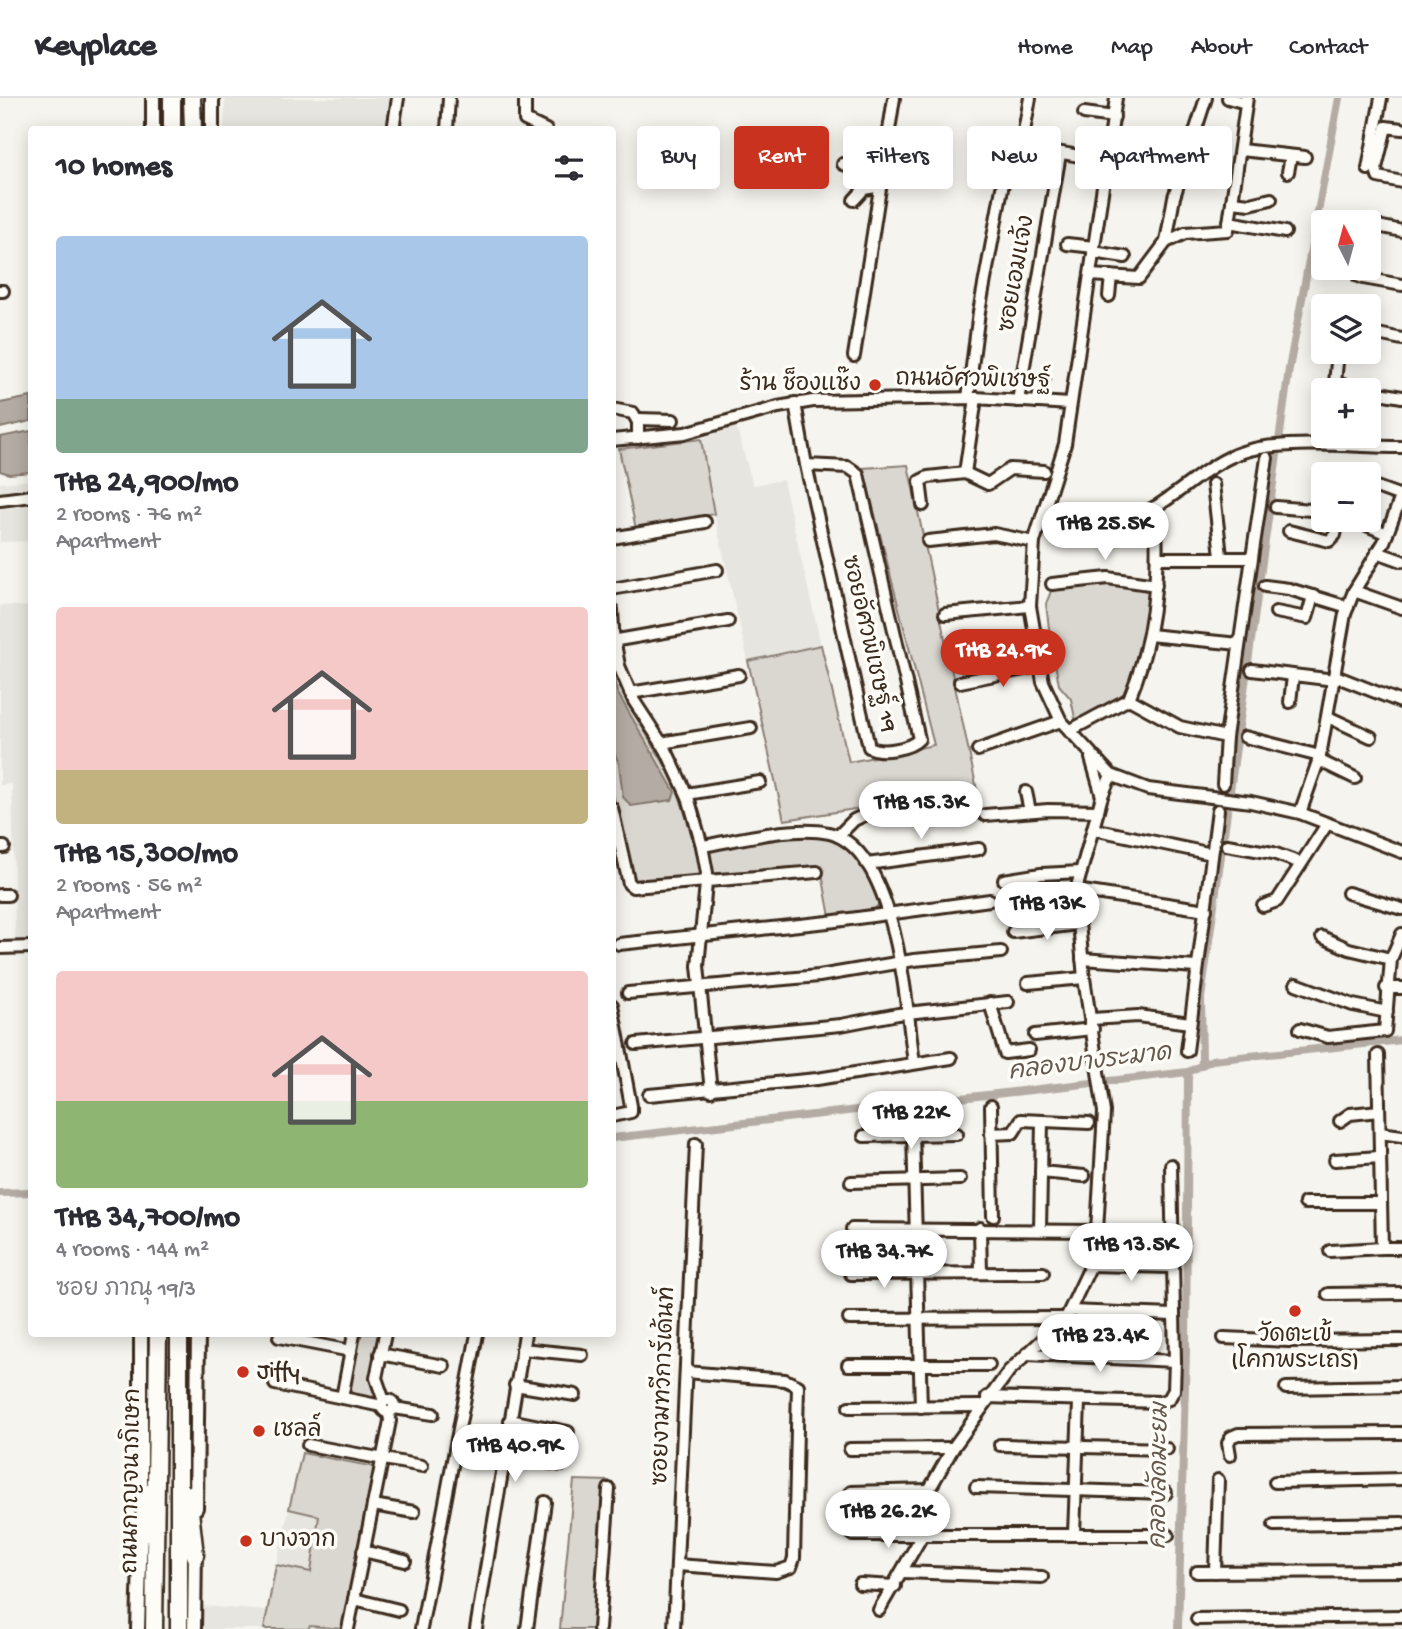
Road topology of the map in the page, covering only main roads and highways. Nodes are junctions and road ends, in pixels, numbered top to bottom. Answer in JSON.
{"nodes":[{"id":1,"x":153,"y":98,"type":"edge"},
{"id":2,"x":172,"y":98,"type":"edge"},
{"id":3,"x":192,"y":98,"type":"edge"},
{"id":4,"x":212,"y":98,"type":"edge"},
{"id":5,"x":153,"y":126,"type":"edge"},
{"id":6,"x":172,"y":126,"type":"edge"},
{"id":7,"x":192,"y":126,"type":"edge"},
{"id":8,"x":212,"y":126,"type":"edge"},
{"id":9,"x":141,"y":1337,"type":"edge"},
{"id":10,"x":158,"y":1337,"type":"edge"},
{"id":11,"x":179,"y":1337,"type":"edge"},
{"id":12,"x":198,"y":1337,"type":"edge"},
{"id":13,"x":179,"y":1419,"type":"junction"},
{"id":14,"x":156,"y":1443,"type":"junction"},
{"id":15,"x":141,"y":1536,"type":"junction"},
{"id":16,"x":195,"y":1555,"type":"junction"},
{"id":17,"x":194,"y":1625,"type":"edge"},
{"id":18,"x":140,"y":1629,"type":"edge"},
{"id":19,"x":154,"y":1629,"type":"edge"},
{"id":20,"x":179,"y":1629,"type":"edge"}],
"edges":[{"from":1,"to":5,"type":"main road"},
{"from":2,"to":6,"type":"highway"},
{"from":3,"to":7,"type":"highway"},
{"from":4,"to":8,"type":"main road"},
{"from":9,"to":15,"type":"main road"},
{"from":10,"to":14,"type":"highway","name":"ถนนกาญจนาภิเษก"},
{"from":11,"to":13,"type":"highway","name":"ถนนกาญจนาภิเษก"},
{"from":12,"to":16,"type":"main road"},
{"from":13,"to":16,"type":"highway"},
{"from":13,"to":20,"type":"highway","name":"ถนนกาญจนาภิเษก"},
{"from":14,"to":15,"type":"highway"},
{"from":14,"to":19,"type":"highway","name":"ถนนกาญจนาภิเษก"},
{"from":15,"to":18,"type":"main road"},
{"from":16,"to":17,"type":"main road"}]}
